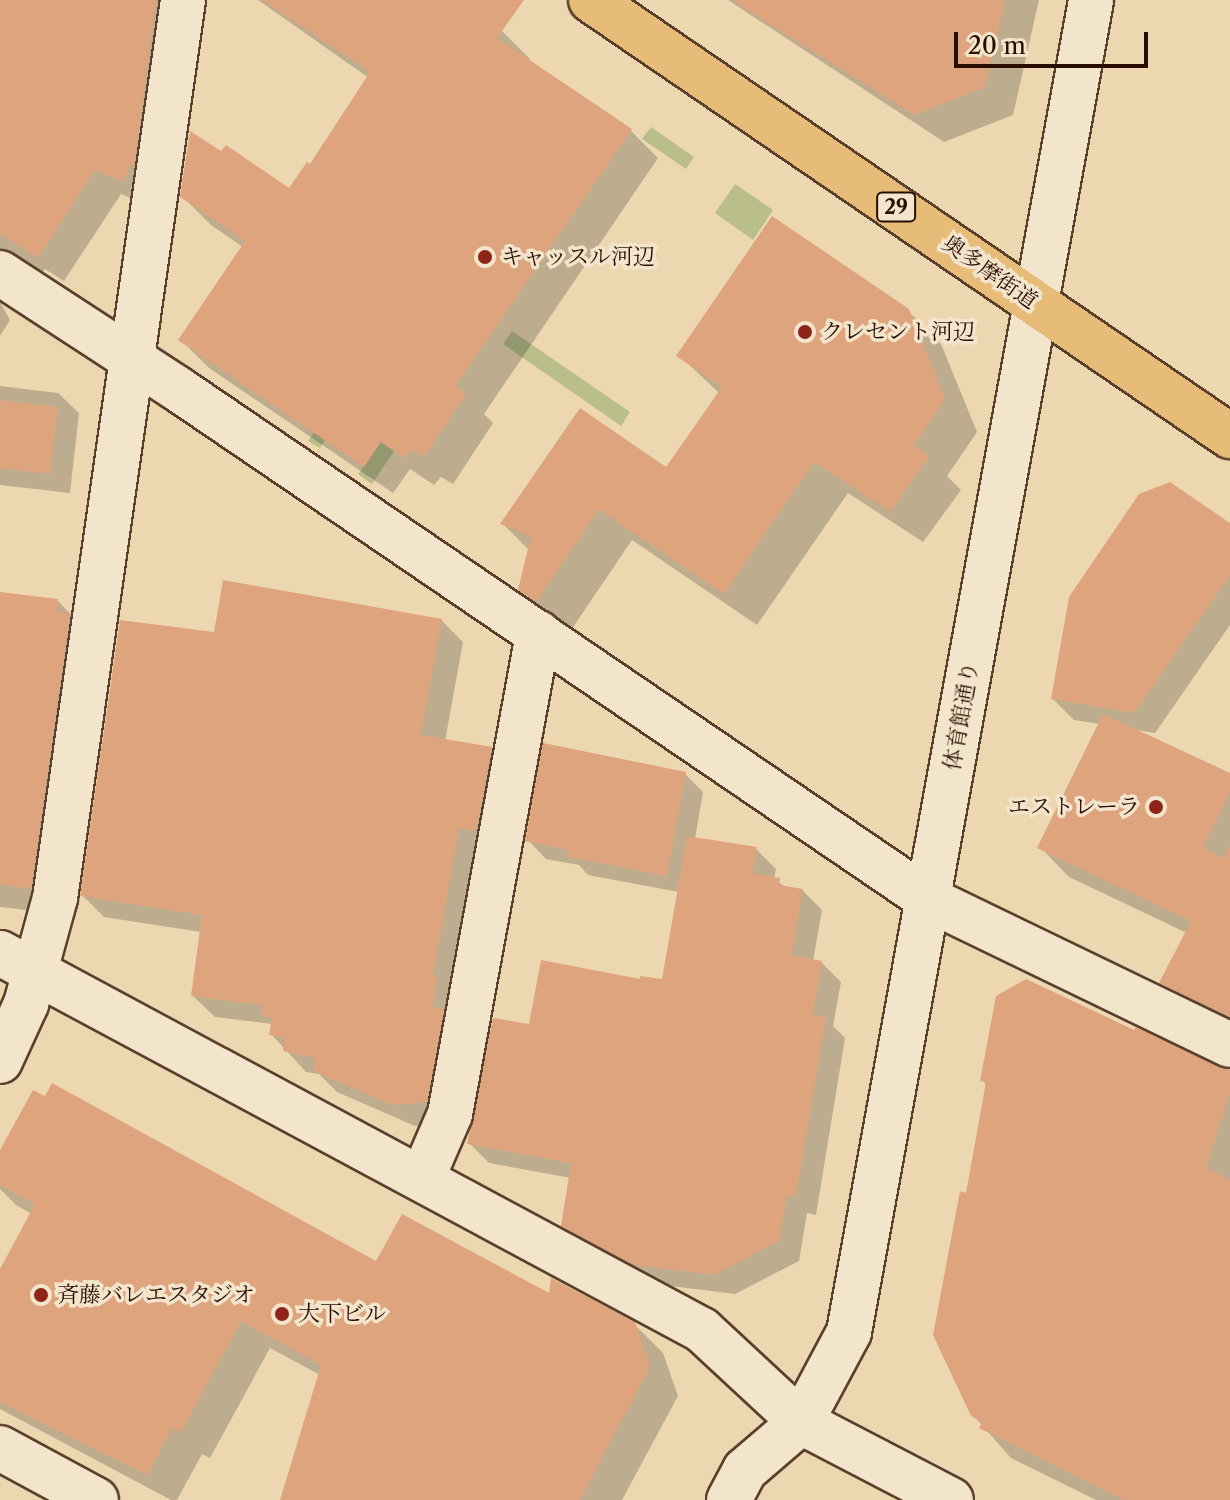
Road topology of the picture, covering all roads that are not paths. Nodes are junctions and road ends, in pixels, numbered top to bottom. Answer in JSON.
{"nodes":[{"id":1,"x":183,"y":0,"type":"edge"},
{"id":2,"x":591,"y":0,"type":"edge"},
{"id":3,"x":1091,"y":0,"type":"edge"},
{"id":4,"x":0,"y":273,"type":"edge"},
{"id":5,"x":1036,"y":304,"type":"junction"},
{"id":6,"x":133,"y":359,"type":"junction"},
{"id":7,"x":1230,"y":436,"type":"edge"},
{"id":8,"x":538,"y":633,"type":"junction"},
{"id":9,"x":928,"y":899,"type":"junction"},
{"id":10,"x":18,"y":963,"type":"edge"},
{"id":11,"x":1230,"y":1045,"type":"edge"},
{"id":12,"x":0,"y":1061,"type":"edge"},
{"id":13,"x":422,"y":1179,"type":"junction"},
{"id":14,"x":801,"y":1422,"type":"junction"},
{"id":15,"x":0,"y":1448,"type":"edge"},
{"id":16,"x":96,"y":1500,"type":"edge"},
{"id":17,"x":729,"y":1500,"type":"edge"},
{"id":18,"x":951,"y":1500,"type":"edge"}],
"edges":[{"from":1,"to":6,"type":"street"},
{"from":2,"to":5,"type":"main road","name":"奥多摩街道","number":"29"},
{"from":3,"to":5,"type":"street","name":"体育館通り"},
{"from":4,"to":6,"type":"street"},
{"from":5,"to":7,"type":"main road","name":"奥多摩街道","number":"29"},
{"from":5,"to":9,"type":"street","name":"体育館通り"},
{"from":6,"to":8,"type":"street"},
{"from":6,"to":10,"type":"street"},
{"from":8,"to":9,"type":"street"},
{"from":8,"to":13,"type":"street"},
{"from":9,"to":11,"type":"street"},
{"from":9,"to":14,"type":"street","name":"体育館通り"},
{"from":10,"to":12,"type":"street"},
{"from":10,"to":13,"type":"street"},
{"from":13,"to":14,"type":"street"},
{"from":14,"to":17,"type":"street"},
{"from":14,"to":18,"type":"street"},
{"from":15,"to":16,"type":"street"}]}
